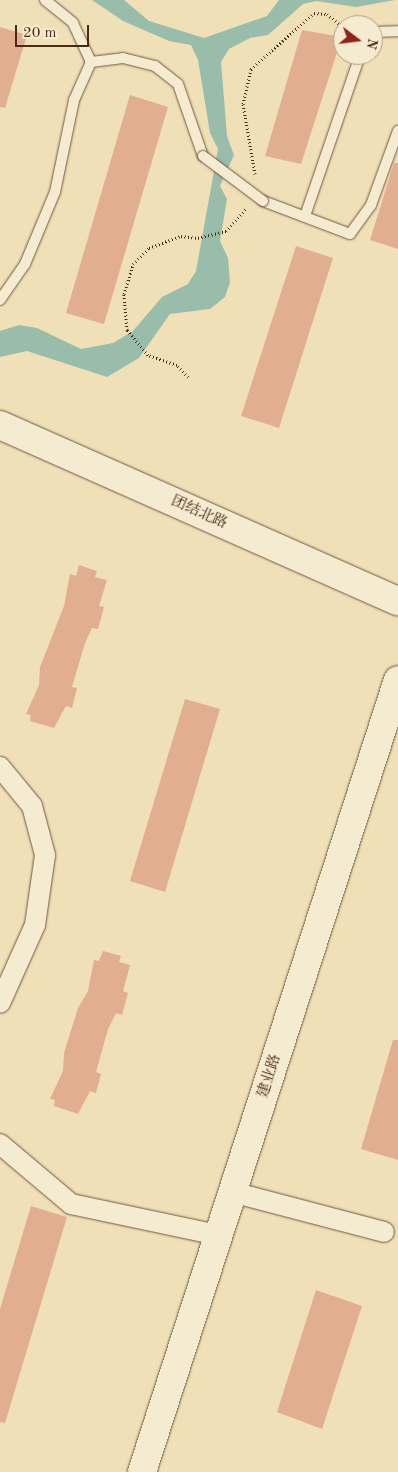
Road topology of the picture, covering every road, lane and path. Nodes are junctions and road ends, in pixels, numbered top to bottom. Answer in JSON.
{"nodes":[{"id":1,"x":45,"y":0,"type":"edge"},
{"id":2,"x":333,"y":19,"type":"edge"},
{"id":3,"x":398,"y":31,"type":"edge"},
{"id":4,"x":383,"y":32,"type":"edge"},
{"id":5,"x":91,"y":62,"type":"junction"},
{"id":6,"x":357,"y":65,"type":"edge"},
{"id":7,"x":398,"y":131,"type":"edge"},
{"id":8,"x":256,"y":181,"type":"dead end"},
{"id":9,"x":247,"y":206,"type":"dead end"},
{"id":10,"x":306,"y":216,"type":"junction"},
{"id":11,"x":0,"y":300,"type":"edge"},
{"id":12,"x":188,"y":377,"type":"dead end"},
{"id":13,"x":0,"y":425,"type":"edge"},
{"id":14,"x":398,"y":601,"type":"edge"},
{"id":15,"x":398,"y":680,"type":"edge"},
{"id":16,"x":0,"y":767,"type":"edge"},
{"id":17,"x":0,"y":1003,"type":"edge"},
{"id":18,"x":0,"y":1144,"type":"edge"},
{"id":19,"x":232,"y":1192,"type":"junction"},
{"id":20,"x":384,"y":1232,"type":"dead end"},
{"id":21,"x":218,"y":1235,"type":"junction"},
{"id":22,"x":142,"y":1472,"type":"edge"}],
"edges":[{"from":1,"to":5,"type":"lane"},
{"from":2,"to":8,"type":"path"},
{"from":3,"to":4,"type":"lane"},
{"from":5,"to":10,"type":"lane","bridge":true},
{"from":5,"to":11,"type":"lane"},
{"from":6,"to":10,"type":"lane"},
{"from":7,"to":10,"type":"lane"},
{"from":9,"to":12,"type":"path"},
{"from":13,"to":14,"type":"street","name":"团结北路"},
{"from":15,"to":19,"type":"street","name":"建业路"},
{"from":16,"to":17,"type":"street"},
{"from":18,"to":21,"type":"street"},
{"from":19,"to":20,"type":"street"},
{"from":19,"to":21,"type":"street","name":"建业路"},
{"from":21,"to":22,"type":"street","name":"建业路"}]}
